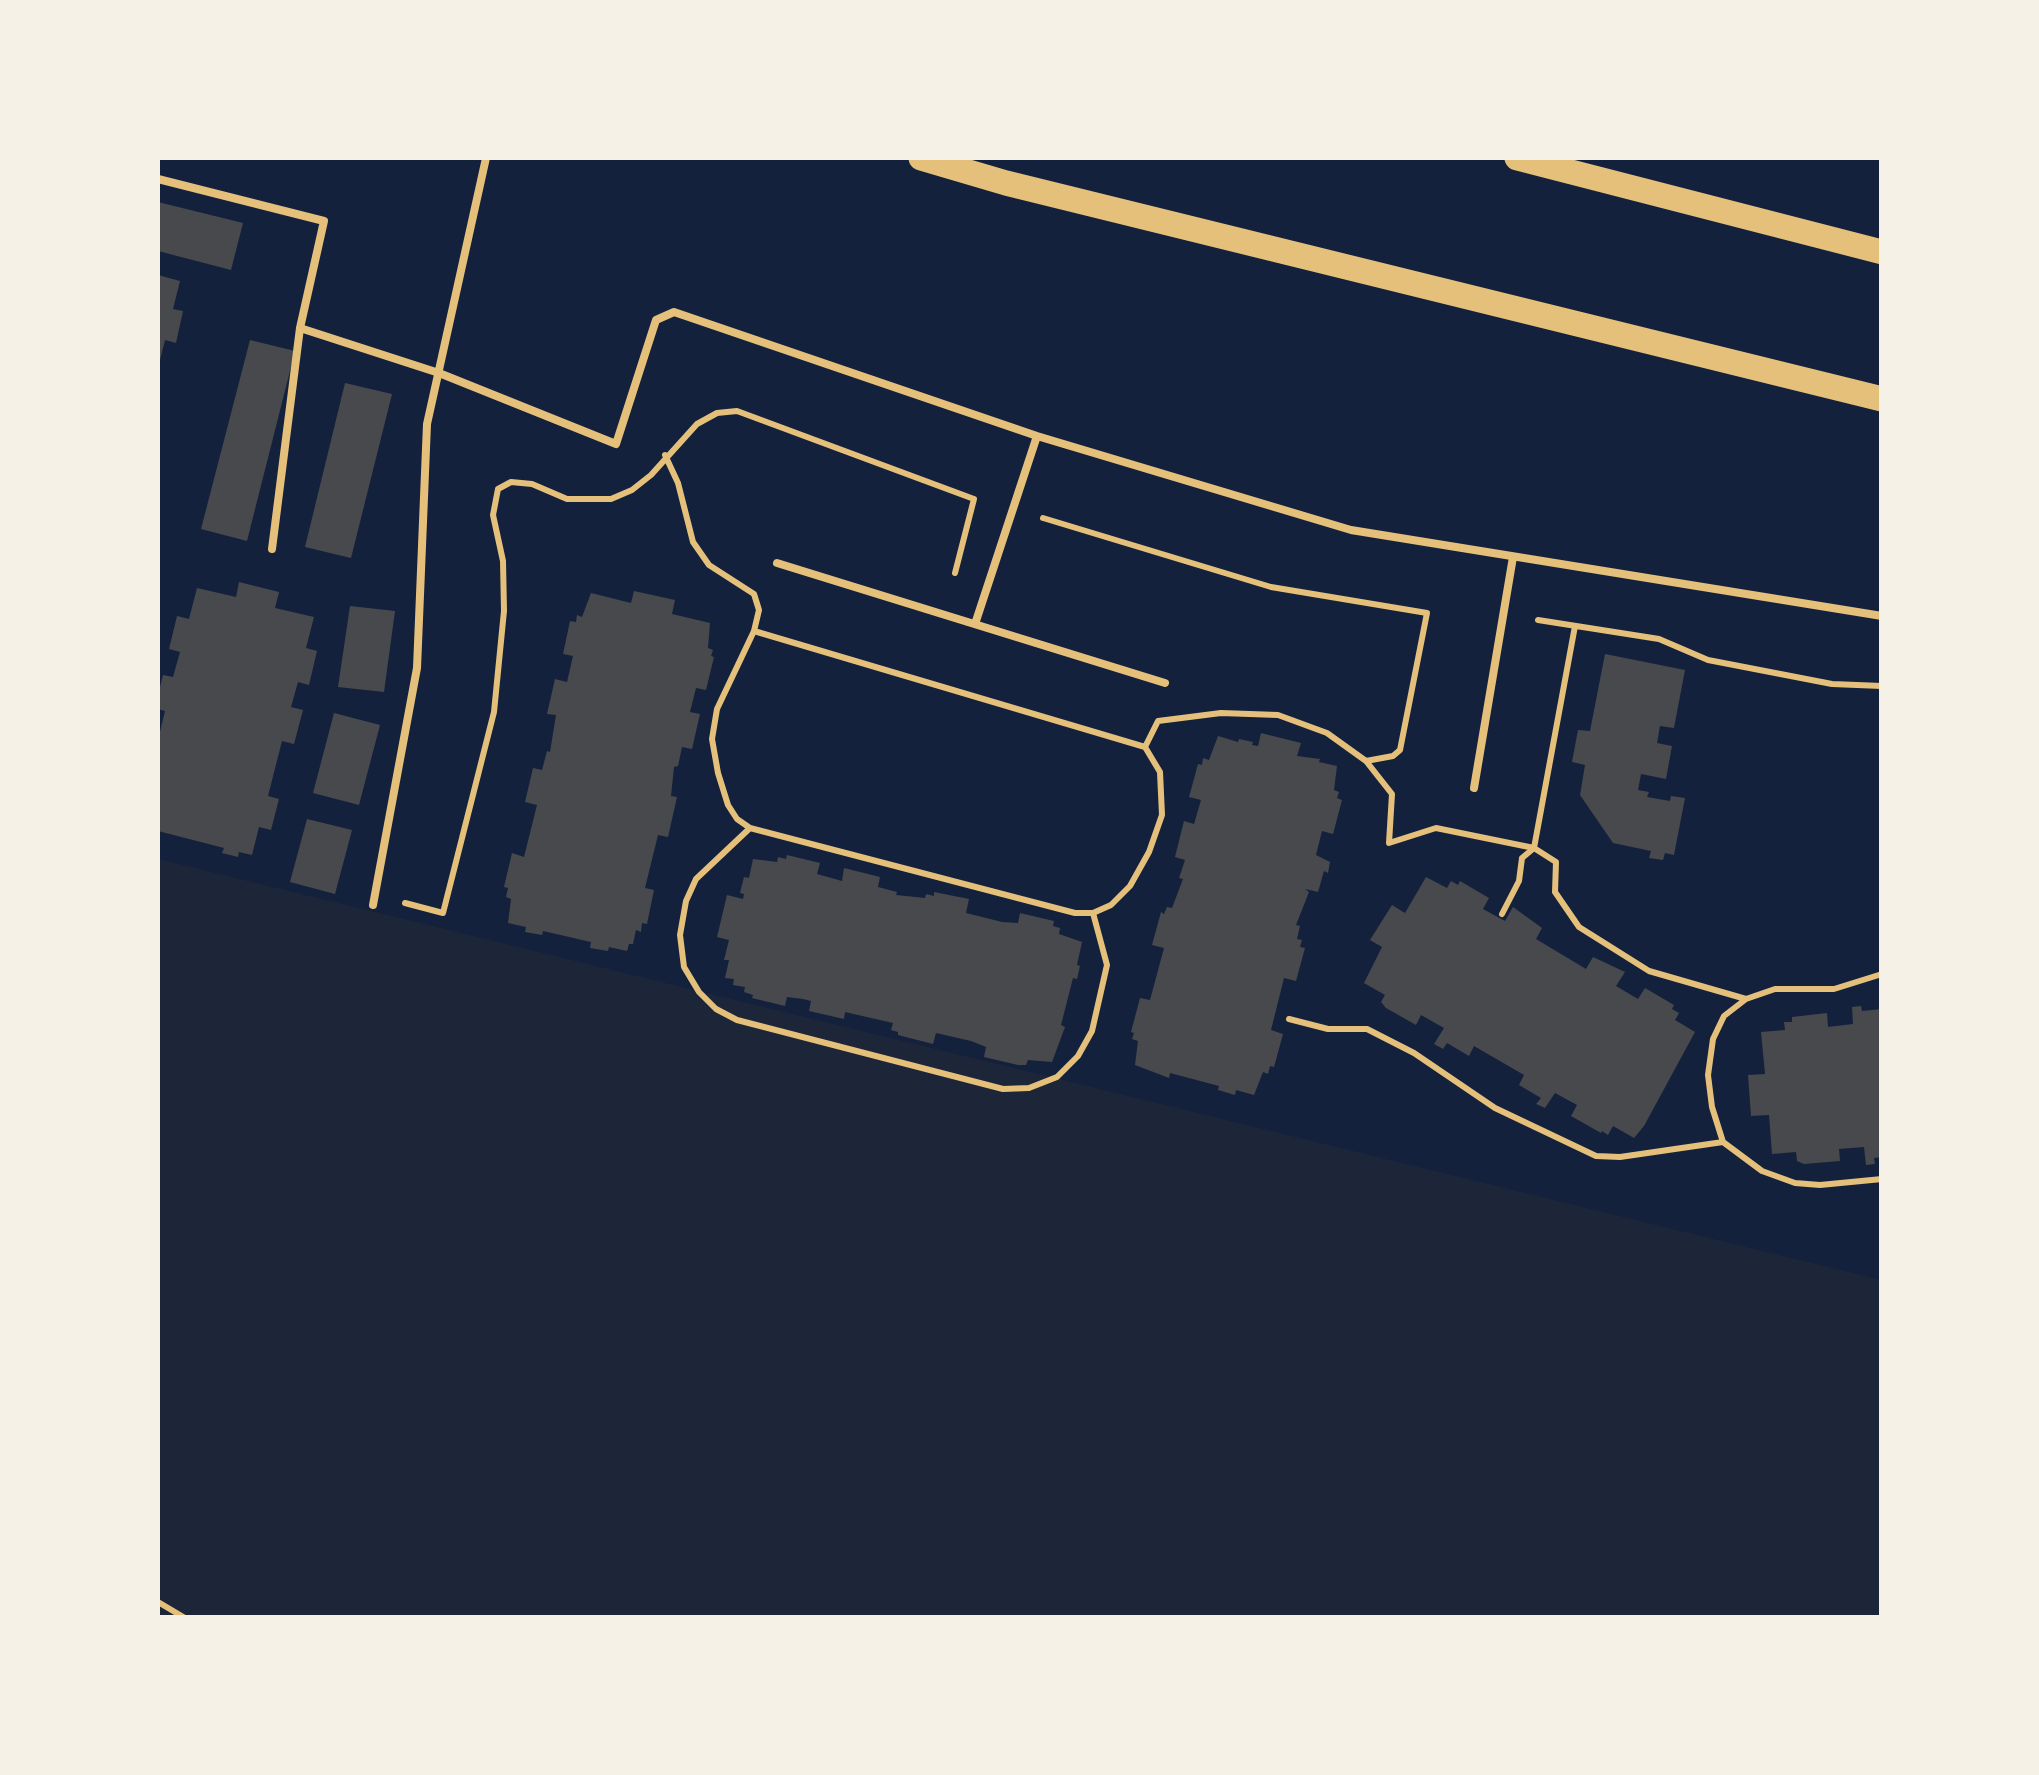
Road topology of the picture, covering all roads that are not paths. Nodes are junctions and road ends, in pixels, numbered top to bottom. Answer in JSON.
{"nodes":[{"id":1,"x":486,"y":158,"type":"edge"},
{"id":2,"x":921,"y":158,"type":"edge"},
{"id":3,"x":1517,"y":158,"type":"edge"},
{"id":4,"x":158,"y":179,"type":"edge"},
{"id":5,"x":1882,"y":252,"type":"edge"},
{"id":6,"x":300,"y":328,"type":"junction"},
{"id":7,"x":439,"y":372,"type":"junction"},
{"id":8,"x":1882,"y":399,"type":"edge"},
{"id":9,"x":1037,"y":436,"type":"junction"},
{"id":10,"x":272,"y":549,"type":"dead end"},
{"id":11,"x":1513,"y":557,"type":"junction"},
{"id":12,"x":776,"y":563,"type":"dead end"},
{"id":13,"x":1882,"y":616,"type":"edge"},
{"id":14,"x":975,"y":624,"type":"junction"},
{"id":15,"x":1165,"y":683,"type":"dead end"},
{"id":16,"x":1474,"y":788,"type":"dead end"},
{"id":17,"x":373,"y":905,"type":"dead end"}],
"edges":[{"from":1,"to":7,"type":"lane"},
{"from":2,"to":8,"type":"main road"},
{"from":3,"to":5,"type":"main road"},
{"from":4,"to":6,"type":"lane"},
{"from":6,"to":7,"type":"lane"},
{"from":6,"to":10,"type":"lane"},
{"from":7,"to":9,"type":"lane"},
{"from":7,"to":17,"type":"lane"},
{"from":9,"to":11,"type":"lane"},
{"from":9,"to":14,"type":"lane"},
{"from":11,"to":13,"type":"lane"},
{"from":11,"to":16,"type":"lane"},
{"from":12,"to":14,"type":"lane"},
{"from":14,"to":15,"type":"lane"}]}
